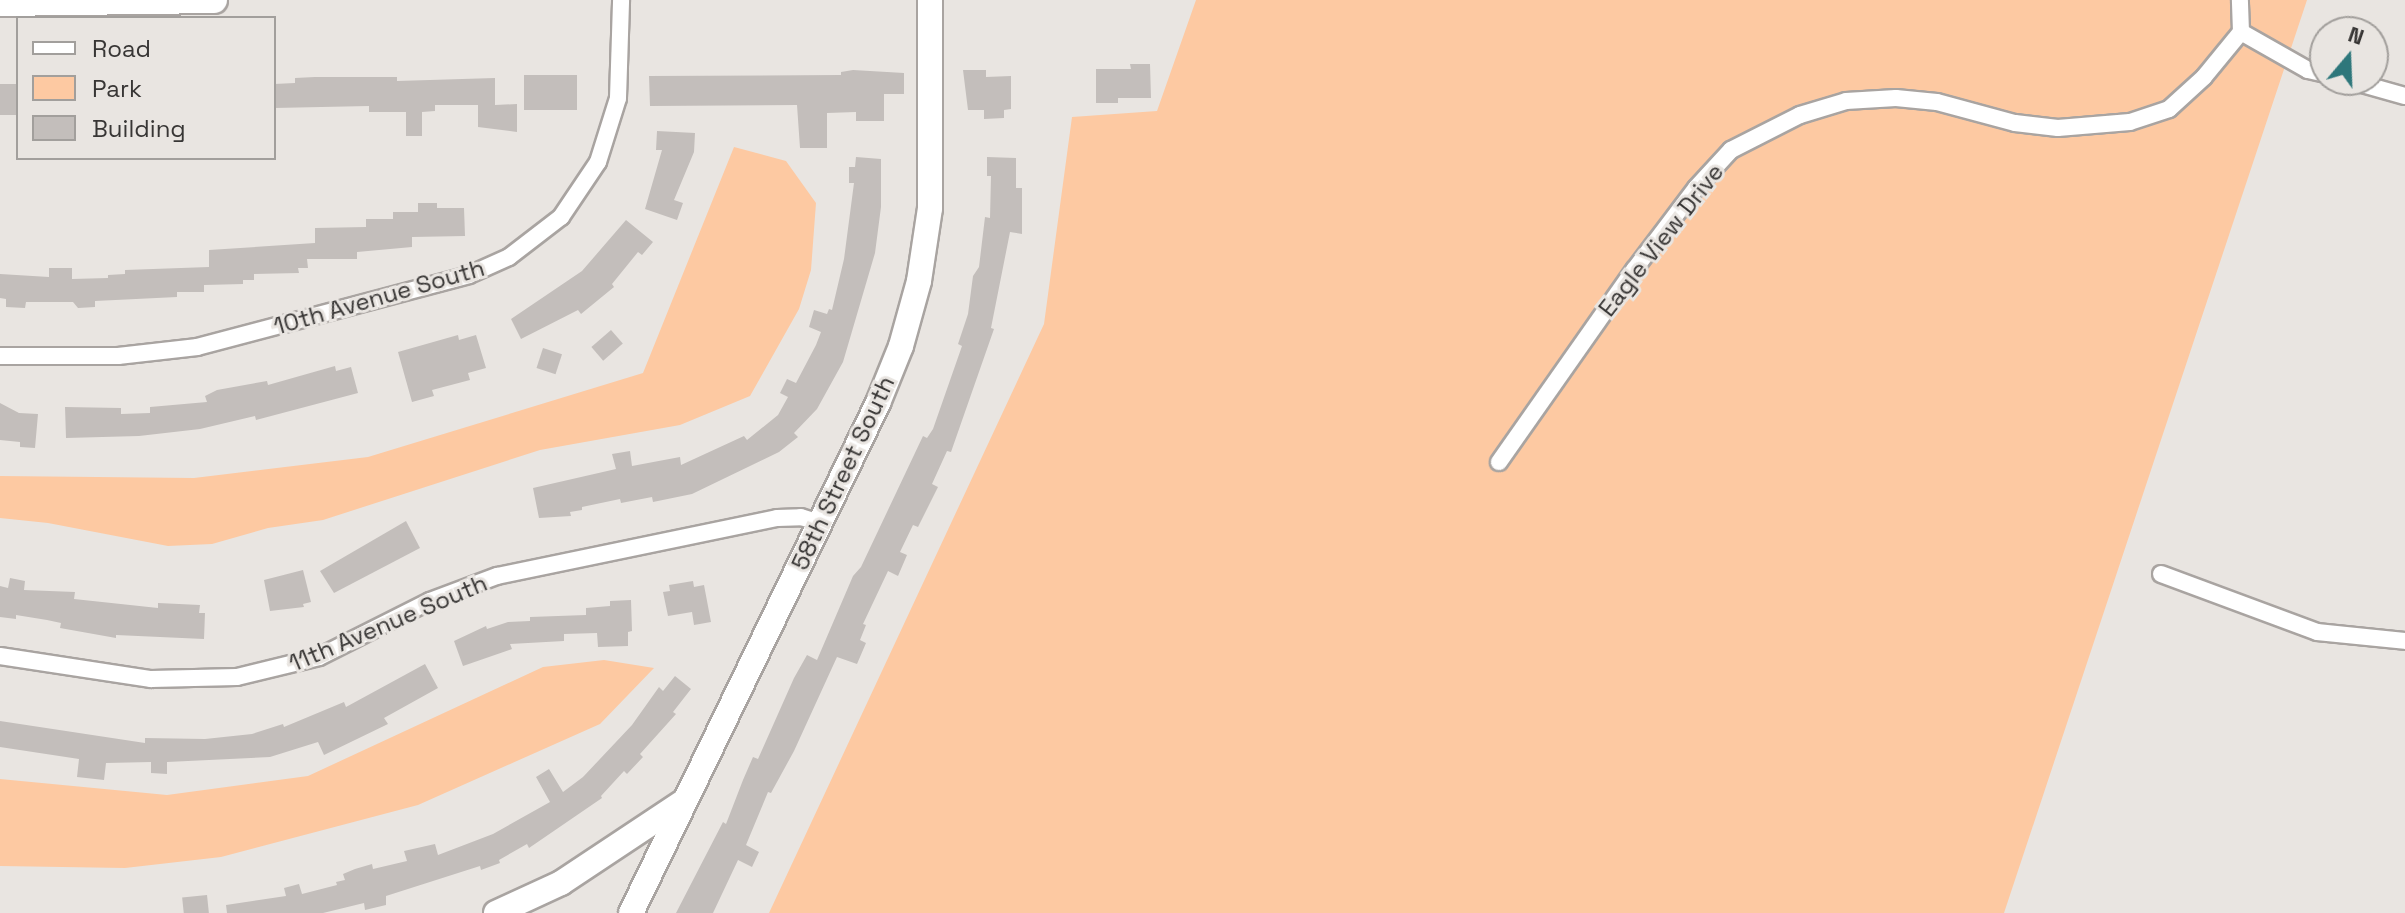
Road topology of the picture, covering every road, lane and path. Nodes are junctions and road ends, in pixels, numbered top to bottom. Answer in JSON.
{"nodes":[{"id":1,"x":214,"y":0,"type":"edge"},
{"id":2,"x":621,"y":0,"type":"edge"},
{"id":3,"x":930,"y":0,"type":"edge"},
{"id":4,"x":2240,"y":0,"type":"edge"},
{"id":5,"x":0,"y":3,"type":"edge"},
{"id":6,"x":2241,"y":32,"type":"junction"},
{"id":7,"x":2309,"y":70,"type":"edge"},
{"id":8,"x":0,"y":356,"type":"edge"},
{"id":9,"x":1499,"y":462,"type":"dead end"},
{"id":10,"x":820,"y":523,"type":"junction"},
{"id":11,"x":2161,"y":574,"type":"dead end"},
{"id":12,"x":2404,"y":640,"type":"edge"},
{"id":13,"x":0,"y":656,"type":"edge"},
{"id":14,"x":685,"y":801,"type":"junction"},
{"id":15,"x":496,"y":913,"type":"edge"},
{"id":16,"x":631,"y":913,"type":"edge"}],
"edges":[{"from":1,"to":5,"type":"main road"},
{"from":2,"to":8,"type":"street","name":"10th Avenue South"},
{"from":3,"to":10,"type":"street","name":"58th Street South"},
{"from":4,"to":6,"type":"street"},
{"from":6,"to":7,"type":"street"},
{"from":6,"to":9,"type":"street","name":"Eagle View Drive"},
{"from":10,"to":13,"type":"street","name":"11th Avenue South"},
{"from":10,"to":14,"type":"street","name":"58th Street South"},
{"from":11,"to":12,"type":"street"},
{"from":14,"to":15,"type":"street"},
{"from":14,"to":16,"type":"street","name":"58th Street South"}]}
